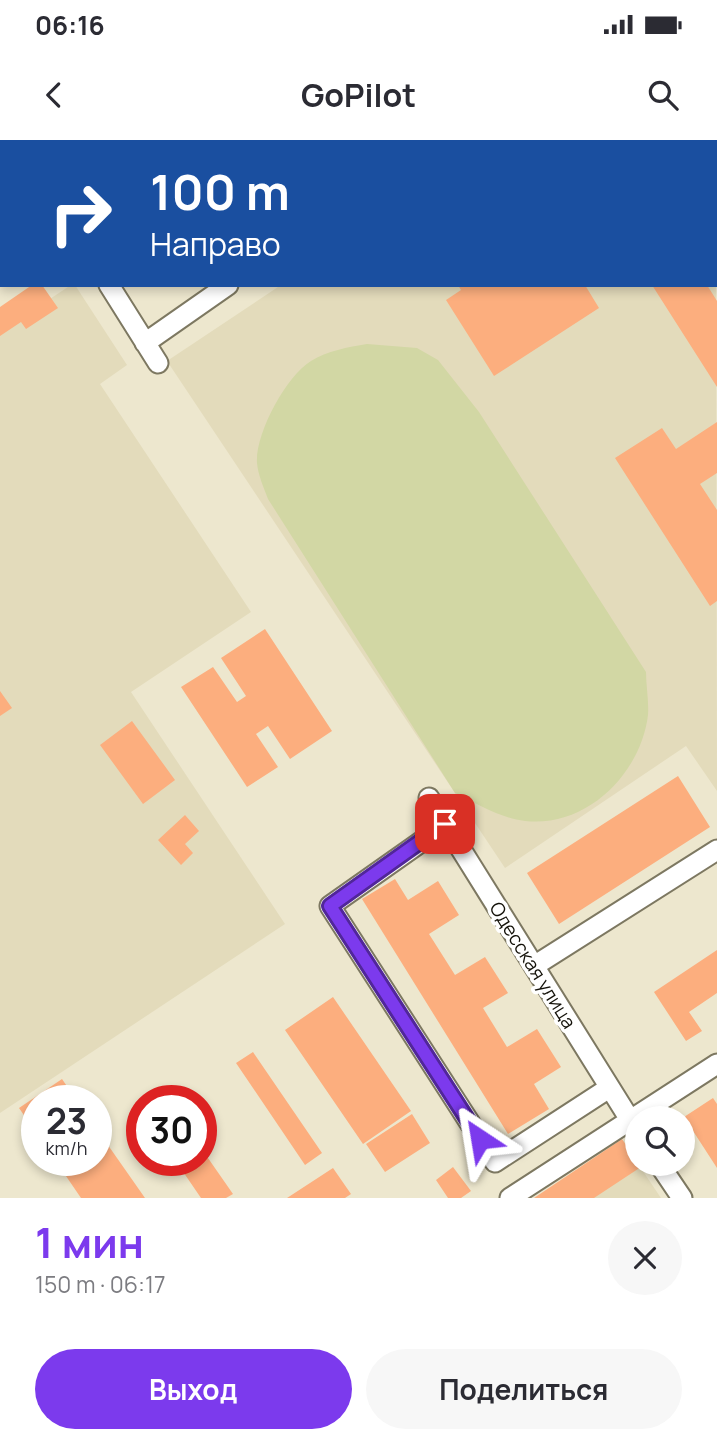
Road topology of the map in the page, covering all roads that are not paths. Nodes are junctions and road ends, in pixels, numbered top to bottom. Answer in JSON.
{"nodes":[{"id":1,"x":111,"y":287,"type":"edge"},
{"id":2,"x":218,"y":288,"type":"edge"},
{"id":3,"x":145,"y":343,"type":"junction"},
{"id":4,"x":158,"y":363,"type":"dead end"},
{"id":5,"x":429,"y":798,"type":"dead end"},
{"id":6,"x":445,"y":824,"type":"junction"},
{"id":7,"x":717,"y":850,"type":"edge"},
{"id":8,"x":534,"y":966,"type":"junction"},
{"id":9,"x":714,"y":1071,"type":"edge"},
{"id":10,"x":609,"y":1088,"type":"junction"},
{"id":11,"x":662,"y":1106,"type":"edge"},
{"id":12,"x":625,"y":1113,"type":"edge"},
{"id":13,"x":625,"y":1130,"type":"edge"},
{"id":14,"x":667,"y":1176,"type":"edge"},
{"id":15,"x":510,"y":1198,"type":"edge"},
{"id":16,"x":682,"y":1198,"type":"edge"}],
"edges":[{"from":1,"to":3,"type":"street"},
{"from":2,"to":3,"type":"street"},
{"from":3,"to":4,"type":"street"},
{"from":5,"to":6,"type":"street","name":"Одесская улица"},
{"from":6,"to":8,"type":"street","name":"Одесская улица"},
{"from":6,"to":10,"type":"street"},
{"from":7,"to":8,"type":"street"},
{"from":8,"to":10,"type":"street","name":"Одесская улица"},
{"from":9,"to":11,"type":"street"},
{"from":10,"to":12,"type":"street","name":"Одесская улица"},
{"from":13,"to":15,"type":"street"},
{"from":14,"to":16,"type":"street"}]}
